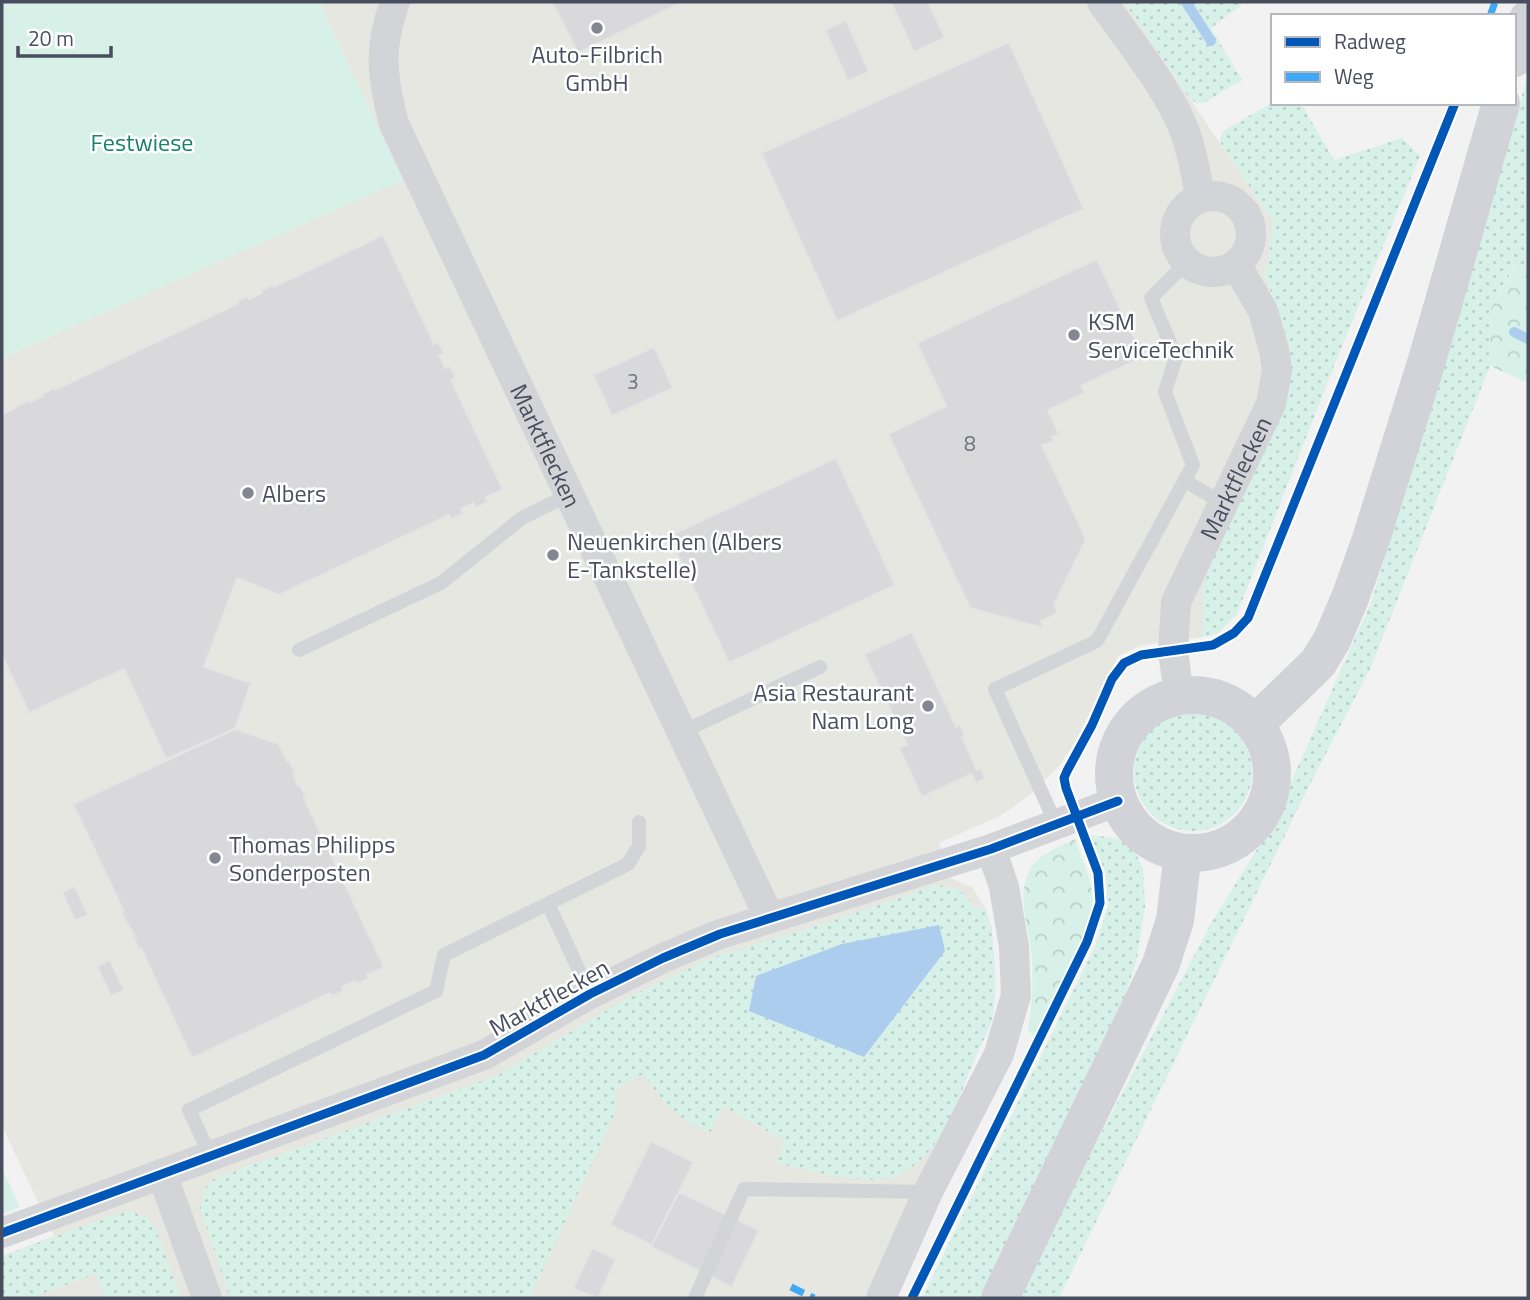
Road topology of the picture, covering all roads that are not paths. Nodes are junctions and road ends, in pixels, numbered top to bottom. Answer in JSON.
{"nodes":[{"id":1,"x":394,"y":2,"type":"edge"},
{"id":2,"x":1102,"y":2,"type":"edge"},
{"id":3,"x":1528,"y":19,"type":"edge"},
{"id":4,"x":1516,"y":52,"type":"edge"},
{"id":5,"x":1500,"y":105,"type":"edge"},
{"id":6,"x":1201,"y":198,"type":"junction"},
{"id":7,"x":1187,"y":262,"type":"junction"},
{"id":8,"x":1236,"y":264,"type":"junction"},
{"id":9,"x":1185,"y":481,"type":"junction"},
{"id":10,"x":570,"y":494,"type":"junction"},
{"id":11,"x":1223,"y":503,"type":"junction"},
{"id":12,"x":299,"y":650,"type":"dead end"},
{"id":13,"x":820,"y":667,"type":"dead end"},
{"id":14,"x":1179,"y":695,"type":"junction"},
{"id":15,"x":1255,"y":724,"type":"junction"},
{"id":16,"x":682,"y":732,"type":"junction"},
{"id":17,"x":1118,"y":801,"type":"junction"},
{"id":18,"x":639,"y":822,"type":"dead end"},
{"id":19,"x":1056,"y":824,"type":"junction"},
{"id":20,"x":991,"y":849,"type":"junction"},
{"id":21,"x":1183,"y":853,"type":"junction"},
{"id":22,"x":548,"y":904,"type":"junction"},
{"id":23,"x":769,"y":917,"type":"junction"},
{"id":24,"x":590,"y":995,"type":"junction"},
{"id":25,"x":211,"y":1157,"type":"junction"},
{"id":26,"x":162,"y":1174,"type":"junction"},
{"id":27,"x":928,"y":1192,"type":"junction"},
{"id":28,"x":2,"y":1233,"type":"edge"},
{"id":29,"x":207,"y":1298,"type":"edge"},
{"id":30,"x":695,"y":1298,"type":"edge"},
{"id":31,"x":881,"y":1298,"type":"edge"},
{"id":32,"x":1000,"y":1298,"type":"edge"}],
"edges":[{"from":1,"to":10,"type":"street","name":"Marktflecken"},
{"from":2,"to":6,"type":"street"},
{"from":3,"to":4,"type":"main road"},
{"from":5,"to":15,"type":"main road"},
{"from":6,"to":7,"type":"street"},
{"from":6,"to":8,"type":"street"},
{"from":7,"to":8,"type":"street"},
{"from":7,"to":9,"type":"lane"},
{"from":8,"to":11,"type":"street","name":"Marktflecken"},
{"from":9,"to":11,"type":"lane"},
{"from":9,"to":19,"type":"lane"},
{"from":10,"to":12,"type":"lane"},
{"from":10,"to":16,"type":"street","name":"Marktflecken"},
{"from":11,"to":14,"type":"street","name":"Marktflecken"},
{"from":13,"to":16,"type":"lane"},
{"from":14,"to":15,"type":"main road"},
{"from":14,"to":17,"type":"main road"},
{"from":15,"to":21,"type":"main road"},
{"from":16,"to":23,"type":"street","name":"Marktflecken"},
{"from":17,"to":19,"type":"street","name":"Marktflecken"},
{"from":17,"to":21,"type":"main road"},
{"from":18,"to":22,"type":"lane"},
{"from":19,"to":20,"type":"street","name":"Marktflecken"},
{"from":20,"to":23,"type":"street","name":"Marktflecken"},
{"from":20,"to":27,"type":"street"},
{"from":21,"to":32,"type":"main road"},
{"from":22,"to":24,"type":"lane"},
{"from":22,"to":25,"type":"lane"},
{"from":23,"to":24,"type":"street","name":"Marktflecken"},
{"from":24,"to":25,"type":"street","name":"Marktflecken"},
{"from":25,"to":26,"type":"street","name":"Marktflecken"},
{"from":26,"to":28,"type":"street","name":"Marktflecken"},
{"from":26,"to":29,"type":"street"},
{"from":27,"to":30,"type":"lane"},
{"from":27,"to":31,"type":"street"}]}
